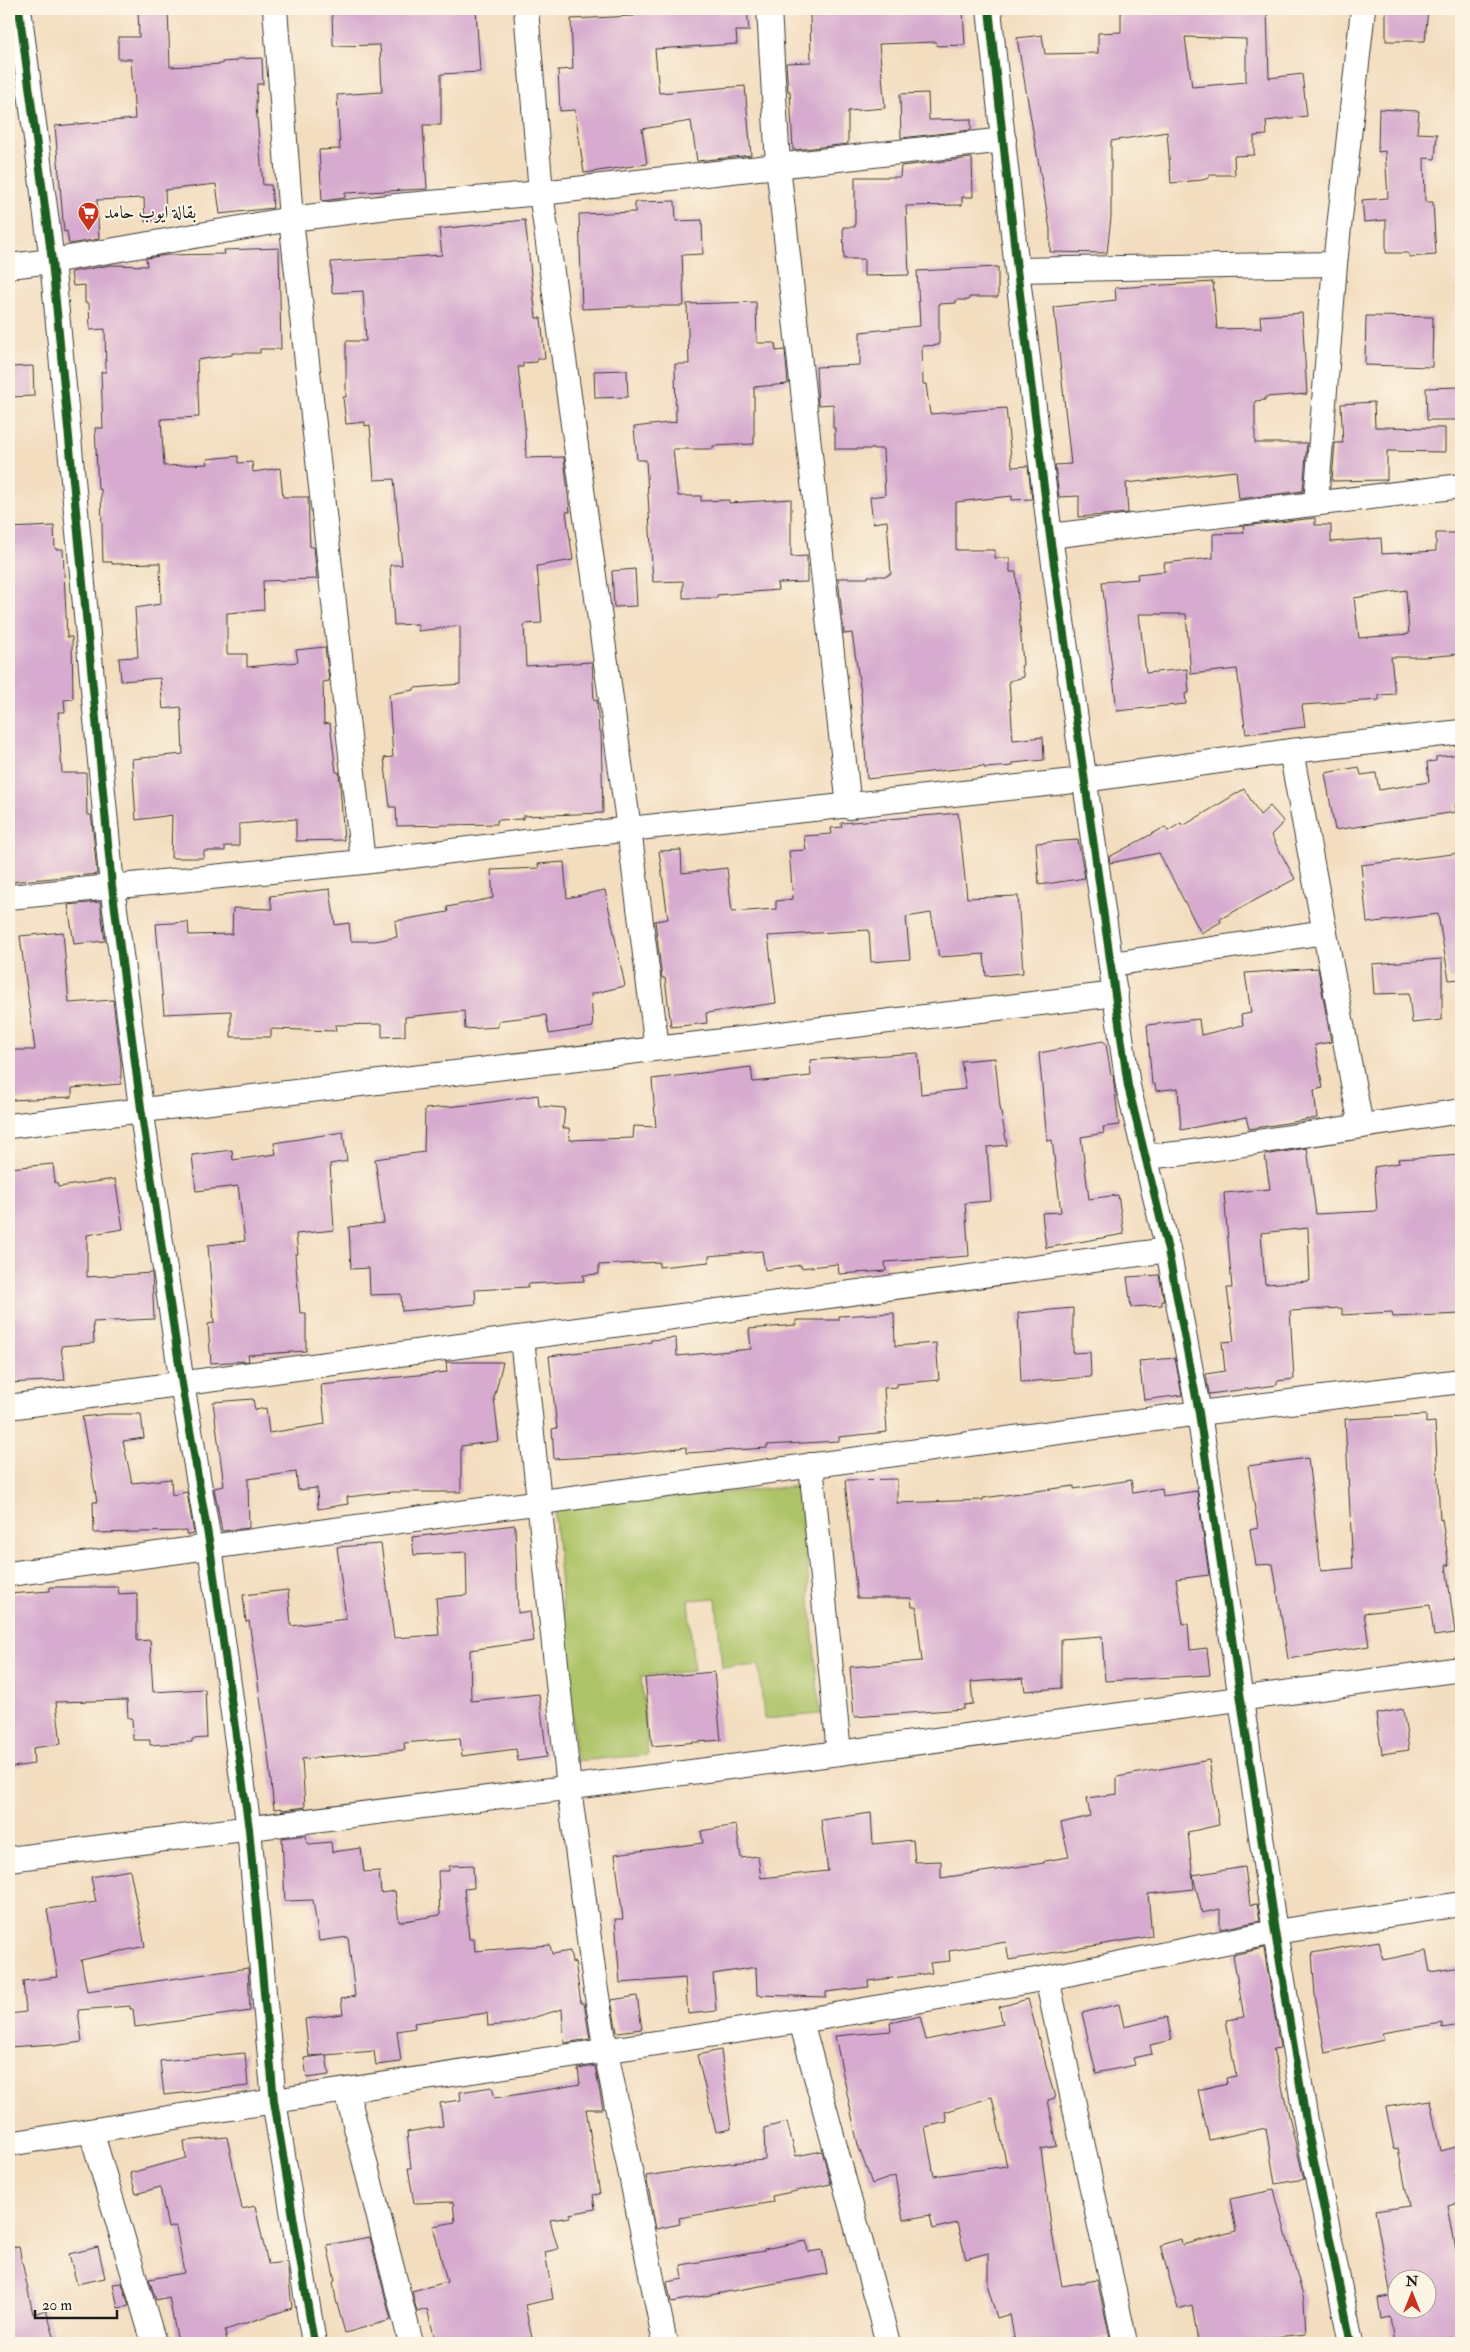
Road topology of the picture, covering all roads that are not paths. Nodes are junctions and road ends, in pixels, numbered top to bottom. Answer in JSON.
{"nodes":[{"id":1,"x":19,"y":9,"type":"edge"},
{"id":2,"x":275,"y":9,"type":"edge"},
{"id":3,"x":526,"y":9,"type":"edge"},
{"id":4,"x":769,"y":9,"type":"edge"},
{"id":5,"x":989,"y":9,"type":"edge"},
{"id":6,"x":1363,"y":9,"type":"edge"},
{"id":7,"x":1004,"y":140,"type":"junction"},
{"id":8,"x":778,"y":165,"type":"junction"},
{"id":9,"x":541,"y":193,"type":"junction"},
{"id":10,"x":291,"y":219,"type":"junction"},
{"id":11,"x":52,"y":261,"type":"junction"},
{"id":12,"x":1335,"y":264,"type":"junction"},
{"id":13,"x":9,"y":266,"type":"edge"},
{"id":14,"x":1017,"y":270,"type":"junction"},
{"id":15,"x":1461,"y":486,"type":"edge"},
{"id":16,"x":1316,"y":503,"type":"junction"},
{"id":17,"x":1050,"y":536,"type":"junction"},
{"id":18,"x":1461,"y":732,"type":"edge"},
{"id":19,"x":1291,"y":751,"type":"junction"},
{"id":20,"x":1083,"y":780,"type":"junction"},
{"id":21,"x":848,"y":807,"type":"junction"},
{"id":22,"x":629,"y":829,"type":"junction"},
{"id":23,"x":363,"y":862,"type":"junction"},
{"id":24,"x":112,"y":886,"type":"junction"},
{"id":25,"x":9,"y":897,"type":"edge"},
{"id":26,"x":1325,"y":932,"type":"junction"},
{"id":27,"x":1112,"y":964,"type":"junction"},
{"id":28,"x":1116,"y":994,"type":"junction"},
{"id":29,"x":657,"y":1048,"type":"junction"},
{"id":30,"x":141,"y":1108,"type":"junction"},
{"id":31,"x":1461,"y":1111,"type":"edge"},
{"id":32,"x":9,"y":1126,"type":"edge"},
{"id":33,"x":1361,"y":1126,"type":"junction"},
{"id":34,"x":1145,"y":1157,"type":"junction"},
{"id":35,"x":1168,"y":1250,"type":"junction"},
{"id":36,"x":522,"y":1338,"type":"junction"},
{"id":37,"x":1461,"y":1381,"type":"edge"},
{"id":38,"x":182,"y":1384,"type":"junction"},
{"id":39,"x":9,"y":1407,"type":"edge"},
{"id":40,"x":1199,"y":1413,"type":"junction"},
{"id":41,"x":811,"y":1465,"type":"junction"},
{"id":42,"x":540,"y":1502,"type":"junction"},
{"id":43,"x":210,"y":1547,"type":"junction"},
{"id":44,"x":9,"y":1574,"type":"edge"},
{"id":45,"x":1461,"y":1669,"type":"edge"},
{"id":46,"x":1241,"y":1699,"type":"junction"},
{"id":47,"x":839,"y":1753,"type":"junction"},
{"id":48,"x":569,"y":1788,"type":"junction"},
{"id":49,"x":249,"y":1829,"type":"junction"},
{"id":50,"x":9,"y":1859,"type":"edge"},
{"id":51,"x":1461,"y":1904,"type":"edge"},
{"id":52,"x":1275,"y":1932,"type":"junction"},
{"id":53,"x":1047,"y":1978,"type":"junction"},
{"id":54,"x":801,"y":2021,"type":"junction"},
{"id":55,"x":606,"y":2052,"type":"junction"},
{"id":56,"x":344,"y":2091,"type":"junction"},
{"id":57,"x":274,"y":2101,"type":"junction"},
{"id":58,"x":91,"y":2131,"type":"junction"},
{"id":59,"x":9,"y":2144,"type":"edge"},
{"id":60,"x":154,"y":2343,"type":"edge"},
{"id":61,"x":314,"y":2343,"type":"edge"},
{"id":62,"x":411,"y":2343,"type":"edge"},
{"id":63,"x":664,"y":2343,"type":"edge"},
{"id":64,"x":888,"y":2343,"type":"edge"},
{"id":65,"x":1125,"y":2343,"type":"edge"},
{"id":66,"x":1352,"y":2343,"type":"edge"}],
"edges":[{"from":1,"to":11,"type":"street"},
{"from":2,"to":10,"type":"street"},
{"from":3,"to":9,"type":"street"},
{"from":4,"to":8,"type":"street"},
{"from":5,"to":7,"type":"street"},
{"from":6,"to":12,"type":"street"},
{"from":7,"to":8,"type":"street"},
{"from":7,"to":14,"type":"street"},
{"from":8,"to":9,"type":"street"},
{"from":8,"to":21,"type":"street"},
{"from":9,"to":10,"type":"street"},
{"from":9,"to":22,"type":"street"},
{"from":10,"to":11,"type":"street"},
{"from":10,"to":23,"type":"street"},
{"from":11,"to":13,"type":"street"},
{"from":11,"to":24,"type":"street"},
{"from":12,"to":14,"type":"street"},
{"from":12,"to":16,"type":"street"},
{"from":14,"to":17,"type":"street"},
{"from":15,"to":16,"type":"street"},
{"from":16,"to":17,"type":"street"},
{"from":17,"to":20,"type":"street"},
{"from":18,"to":19,"type":"street"},
{"from":19,"to":20,"type":"street"},
{"from":19,"to":26,"type":"street"},
{"from":20,"to":21,"type":"street"},
{"from":20,"to":27,"type":"street"},
{"from":21,"to":22,"type":"street"},
{"from":22,"to":23,"type":"street"},
{"from":22,"to":29,"type":"street"},
{"from":23,"to":24,"type":"street"},
{"from":24,"to":25,"type":"street"},
{"from":24,"to":30,"type":"street"},
{"from":26,"to":27,"type":"street"},
{"from":26,"to":33,"type":"street"},
{"from":27,"to":28,"type":"street"},
{"from":28,"to":29,"type":"street"},
{"from":28,"to":34,"type":"street"},
{"from":29,"to":30,"type":"street"},
{"from":30,"to":32,"type":"street"},
{"from":30,"to":38,"type":"street"},
{"from":31,"to":33,"type":"street"},
{"from":33,"to":34,"type":"street"},
{"from":34,"to":35,"type":"street"},
{"from":35,"to":36,"type":"street"},
{"from":35,"to":40,"type":"street"},
{"from":36,"to":38,"type":"street"},
{"from":36,"to":42,"type":"street"},
{"from":37,"to":40,"type":"street"},
{"from":38,"to":39,"type":"street"},
{"from":38,"to":43,"type":"street"},
{"from":40,"to":41,"type":"street"},
{"from":40,"to":46,"type":"street"},
{"from":41,"to":42,"type":"street"},
{"from":41,"to":47,"type":"street"},
{"from":42,"to":43,"type":"street"},
{"from":42,"to":48,"type":"street"},
{"from":43,"to":44,"type":"street"},
{"from":43,"to":49,"type":"street"},
{"from":45,"to":46,"type":"street"},
{"from":46,"to":47,"type":"street"},
{"from":46,"to":52,"type":"street"},
{"from":47,"to":48,"type":"street"},
{"from":48,"to":49,"type":"street"},
{"from":48,"to":55,"type":"street"},
{"from":49,"to":50,"type":"street"},
{"from":49,"to":57,"type":"street"},
{"from":51,"to":52,"type":"street"},
{"from":52,"to":53,"type":"street"},
{"from":52,"to":66,"type":"street"},
{"from":53,"to":54,"type":"street"},
{"from":53,"to":65,"type":"street"},
{"from":54,"to":55,"type":"street"},
{"from":54,"to":64,"type":"street"},
{"from":55,"to":56,"type":"street"},
{"from":55,"to":63,"type":"street"},
{"from":56,"to":57,"type":"street"},
{"from":56,"to":62,"type":"street"},
{"from":57,"to":58,"type":"street"},
{"from":57,"to":61,"type":"street"},
{"from":58,"to":59,"type":"street"},
{"from":58,"to":60,"type":"street"}]}
